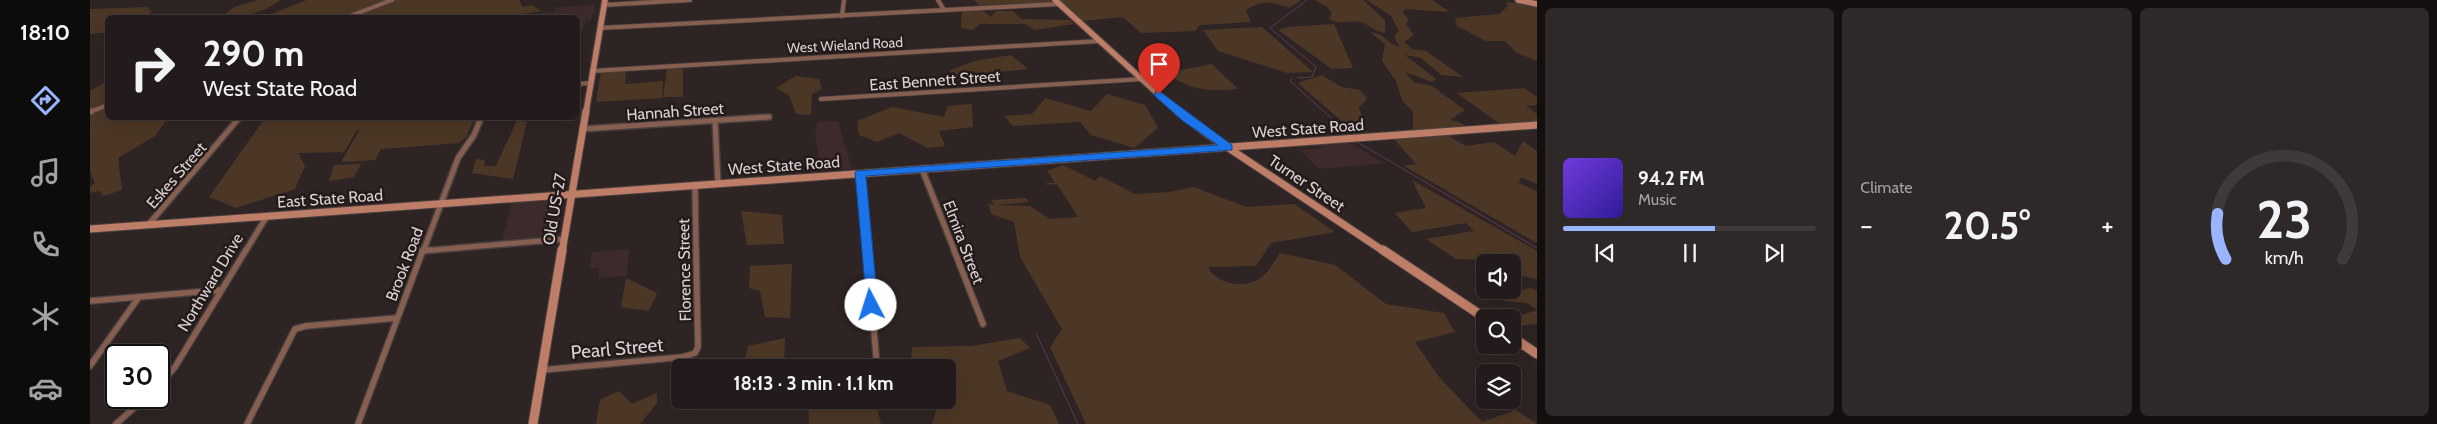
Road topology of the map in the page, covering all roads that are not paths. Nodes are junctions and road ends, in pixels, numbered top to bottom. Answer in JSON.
{"nodes":[{"id":1,"x":392,"y":0,"type":"edge"},
{"id":2,"x":690,"y":0,"type":"edge"},
{"id":3,"x":844,"y":0,"type":"edge"},
{"id":4,"x":938,"y":0,"type":"edge"},
{"id":5,"x":1518,"y":0,"type":"edge"},
{"id":6,"x":605,"y":2,"type":"edge"},
{"id":7,"x":1057,"y":2,"type":"edge"},
{"id":8,"x":1537,"y":4,"type":"edge"},
{"id":9,"x":944,"y":10,"type":"junction"},
{"id":10,"x":353,"y":15,"type":"edge"},
{"id":11,"x":842,"y":16,"type":"junction"},
{"id":12,"x":600,"y":28,"type":"junction"},
{"id":13,"x":1100,"y":41,"type":"junction"},
{"id":14,"x":592,"y":71,"type":"junction"},
{"id":15,"x":1142,"y":79,"type":"junction"},
{"id":16,"x":590,"y":83,"type":"junction"},
{"id":17,"x":580,"y":84,"type":"edge"},
{"id":18,"x":821,"y":99,"type":"dead end"},
{"id":19,"x":105,"y":106,"type":"edge"},
{"id":20,"x":90,"y":112,"type":"edge"},
{"id":21,"x":769,"y":117,"type":"dead end"},
{"id":22,"x":237,"y":120,"type":"edge"},
{"id":23,"x":480,"y":120,"type":"edge"},
{"id":24,"x":715,"y":121,"type":"junction"},
{"id":25,"x":1537,"y":125,"type":"edge"},
{"id":26,"x":582,"y":129,"type":"junction"},
{"id":27,"x":1228,"y":148,"type":"junction"},
{"id":28,"x":922,"y":169,"type":"junction"},
{"id":29,"x":860,"y":173,"type":"junction"},
{"id":30,"x":718,"y":183,"type":"junction"},
{"id":31,"x":695,"y":185,"type":"junction"},
{"id":32,"x":571,"y":194,"type":"junction"},
{"id":33,"x":441,"y":203,"type":"junction"},
{"id":34,"x":267,"y":216,"type":"junction"},
{"id":35,"x":149,"y":224,"type":"junction"},
{"id":36,"x":90,"y":229,"type":"edge"},
{"id":37,"x":564,"y":239,"type":"junction"},
{"id":38,"x":422,"y":250,"type":"junction"},
{"id":39,"x":221,"y":290,"type":"junction"},
{"id":40,"x":140,"y":297,"type":"junction"},
{"id":41,"x":90,"y":301,"type":"edge"},
{"id":42,"x":1476,"y":312,"type":"edge"},
{"id":43,"x":397,"y":318,"type":"junction"},
{"id":44,"x":983,"y":324,"type":"dead end"},
{"id":45,"x":1521,"y":343,"type":"edge"},
{"id":46,"x":695,"y":353,"type":"joint"},
{"id":47,"x":1537,"y":354,"type":"edge"},
{"id":48,"x":876,"y":359,"type":"edge"},
{"id":49,"x":90,"y":366,"type":"edge"},
{"id":50,"x":542,"y":370,"type":"junction"},
{"id":51,"x":170,"y":373,"type":"edge"},
{"id":52,"x":133,"y":409,"type":"edge"},
{"id":53,"x":116,"y":424,"type":"edge"},
{"id":54,"x":246,"y":424,"type":"edge"},
{"id":55,"x":358,"y":424,"type":"edge"},
{"id":56,"x":532,"y":424,"type":"edge"}],
"edges":[{"from":1,"to":10,"type":"street"},
{"from":2,"to":6,"type":"street"},
{"from":3,"to":11,"type":"street"},
{"from":4,"to":9,"type":"street"},
{"from":5,"to":8,"type":"street"},
{"from":6,"to":12,"type":"street","name":"Old US-27"},
{"from":7,"to":9,"type":"street"},
{"from":7,"to":13,"type":"street","name":"Turner Street"},
{"from":9,"to":11,"type":"street"},
{"from":11,"to":12,"type":"street"},
{"from":12,"to":14,"type":"street","name":"Old US-27"},
{"from":13,"to":14,"type":"street","name":"West Wieland Road"},
{"from":13,"to":15,"type":"street","name":"Turner Street"},
{"from":14,"to":16,"type":"street","name":"Old US-27"},
{"from":15,"to":18,"type":"street","name":"East Bennett Street"},
{"from":15,"to":27,"type":"street","name":"Turner Street"},
{"from":16,"to":17,"type":"street"},
{"from":16,"to":26,"type":"street","name":"Old US-27"},
{"from":19,"to":20,"type":"street"},
{"from":21,"to":24,"type":"street","name":"Hannah Street"},
{"from":22,"to":35,"type":"street","name":"Eskes Street"},
{"from":23,"to":33,"type":"street","name":"Brook Road"},
{"from":24,"to":26,"type":"street","name":"Hannah Street"},
{"from":24,"to":30,"type":"street"},
{"from":25,"to":27,"type":"street","name":"West State Road"},
{"from":26,"to":32,"type":"street","name":"Old US-27"},
{"from":27,"to":28,"type":"street","name":"West State Road"},
{"from":27,"to":42,"type":"street","name":"Turner Street"},
{"from":28,"to":29,"type":"street","name":"West State Road"},
{"from":28,"to":44,"type":"street","name":"Elmira Street"},
{"from":29,"to":30,"type":"street","name":"West State Road"},
{"from":29,"to":48,"type":"street"},
{"from":30,"to":31,"type":"street","name":"West State Road"},
{"from":31,"to":32,"type":"street","name":"West State Road"},
{"from":31,"to":46,"type":"street","name":"Florence Street"},
{"from":32,"to":33,"type":"street","name":"East State Road"},
{"from":32,"to":37,"type":"street","name":"Old US-27"},
{"from":33,"to":34,"type":"street","name":"East State Road"},
{"from":33,"to":38,"type":"street","name":"Brook Road"},
{"from":34,"to":35,"type":"street","name":"East State Road"},
{"from":34,"to":39,"type":"street","name":"Northward Drive"},
{"from":35,"to":36,"type":"street","name":"East State Road"},
{"from":37,"to":38,"type":"street"},
{"from":37,"to":50,"type":"street","name":"Old US-27"},
{"from":38,"to":43,"type":"street","name":"Brook Road"},
{"from":39,"to":40,"type":"street"},
{"from":39,"to":51,"type":"street","name":"Northward Drive"},
{"from":40,"to":41,"type":"street"},
{"from":40,"to":49,"type":"street"},
{"from":43,"to":54,"type":"street"},
{"from":43,"to":55,"type":"street","name":"Brook Road"},
{"from":45,"to":47,"type":"street"},
{"from":46,"to":50,"type":"street","name":"Pearl Street"},
{"from":50,"to":56,"type":"street","name":"Old US-27"},
{"from":52,"to":53,"type":"street"}]}
